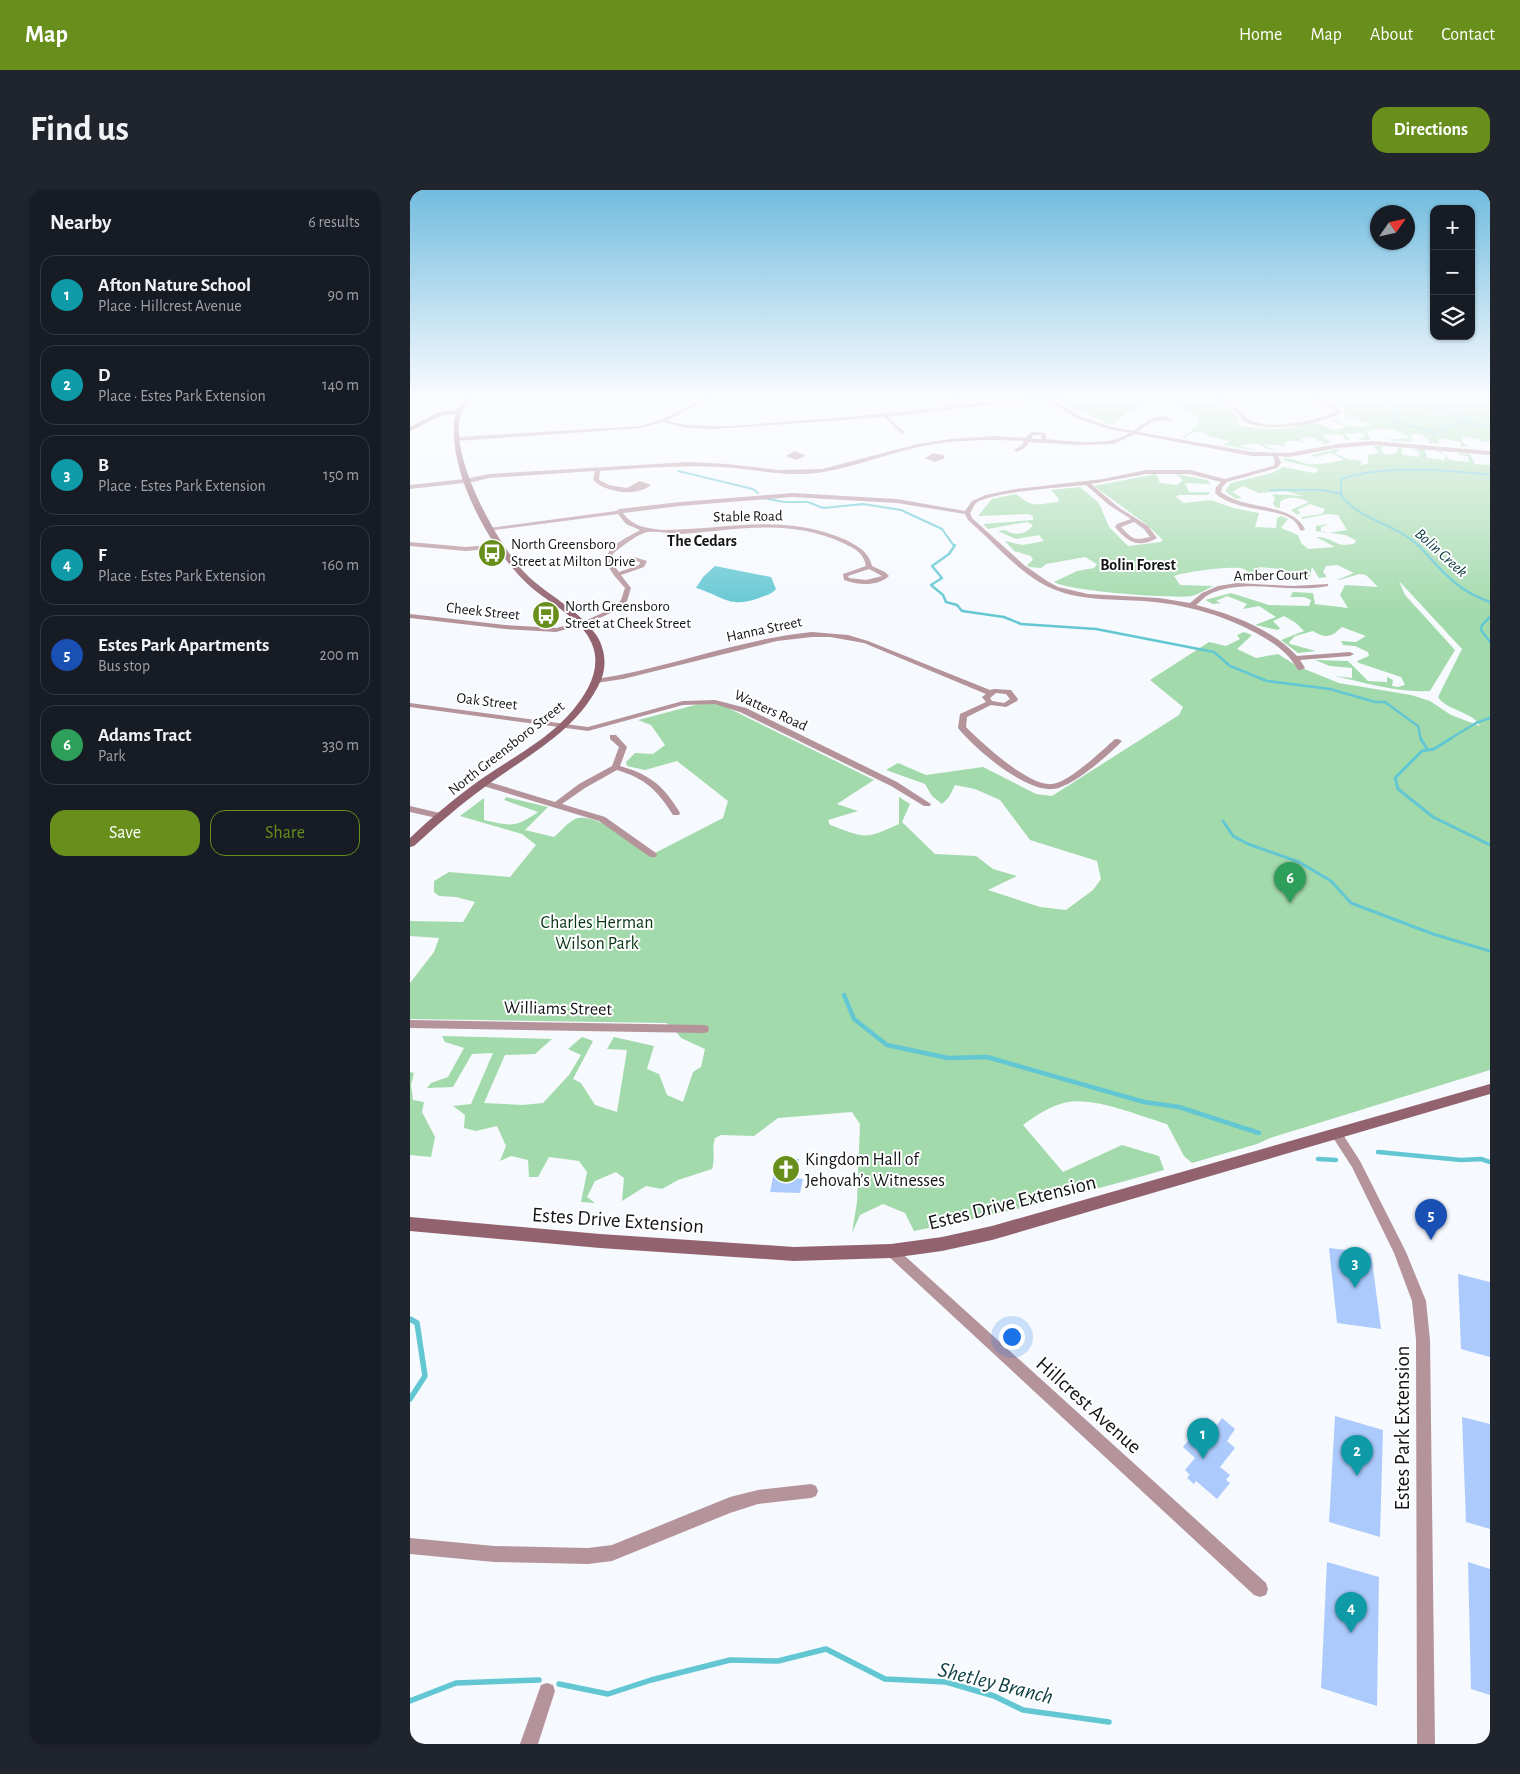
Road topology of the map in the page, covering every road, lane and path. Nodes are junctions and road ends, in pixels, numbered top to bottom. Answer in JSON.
{"nodes":[{"id":1,"x":598,"y":469,"type":"edge"},
{"id":2,"x":463,"y":470,"type":"edge"},
{"id":3,"x":591,"y":470,"type":"edge"},
{"id":4,"x":766,"y":470,"type":"edge"},
{"id":5,"x":829,"y":470,"type":"edge"},
{"id":6,"x":1271,"y":470,"type":"edge"},
{"id":7,"x":794,"y":472,"type":"joint"},
{"id":8,"x":467,"y":480,"type":"junction"},
{"id":9,"x":1225,"y":481,"type":"junction"},
{"id":10,"x":1087,"y":483,"type":"junction"},
{"id":11,"x":410,"y":487,"type":"edge"},
{"id":12,"x":629,"y":489,"type":"dead end"},
{"id":13,"x":619,"y":512,"type":"junction"},
{"id":14,"x":967,"y":513,"type":"junction"},
{"id":15,"x":1134,"y":520,"type":"junction"},
{"id":16,"x":1302,"y":529,"type":"dead end"},
{"id":17,"x":489,"y":530,"type":"junction"},
{"id":18,"x":645,"y":530,"type":"junction"},
{"id":19,"x":410,"y":544,"type":"edge"},
{"id":20,"x":499,"y":546,"type":"junction"},
{"id":21,"x":610,"y":560,"type":"junction"},
{"id":22,"x":870,"y":567,"type":"junction"},
{"id":23,"x":618,"y":574,"type":"junction"},
{"id":24,"x":1326,"y":585,"type":"dead end"},
{"id":25,"x":1192,"y":605,"type":"junction"},
{"id":26,"x":410,"y":616,"type":"edge"},
{"id":27,"x":581,"y":624,"type":"junction"},
{"id":28,"x":1350,"y":654,"type":"dead end"},
{"id":29,"x":1296,"y":658,"type":"junction"},
{"id":30,"x":1301,"y":668,"type":"dead end"},
{"id":31,"x":596,"y":681,"type":"junction"},
{"id":32,"x":990,"y":692,"type":"junction"},
{"id":33,"x":990,"y":703,"type":"junction"},
{"id":34,"x":410,"y":705,"type":"edge"},
{"id":35,"x":562,"y":726,"type":"junction"},
{"id":36,"x":614,"y":737,"type":"dead end"},
{"id":37,"x":1118,"y":740,"type":"dead end"},
{"id":38,"x":616,"y":768,"type":"junction"},
{"id":39,"x":483,"y":784,"type":"junction"},
{"id":40,"x":927,"y":804,"type":"dead end"},
{"id":41,"x":556,"y":805,"type":"junction"},
{"id":42,"x":410,"y":810,"type":"edge"},
{"id":43,"x":676,"y":812,"type":"dead end"},
{"id":44,"x":441,"y":816,"type":"junction"},
{"id":45,"x":410,"y":844,"type":"edge"},
{"id":46,"x":653,"y":855,"type":"dead end"},
{"id":47,"x":410,"y":1024,"type":"edge"},
{"id":48,"x":704,"y":1029,"type":"dead end"},
{"id":49,"x":1490,"y":1089,"type":"edge"},
{"id":50,"x":1336,"y":1133,"type":"junction"},
{"id":51,"x":410,"y":1224,"type":"edge"},
{"id":52,"x":891,"y":1251,"type":"junction"},
{"id":53,"x":811,"y":1491,"type":"dead end"},
{"id":54,"x":410,"y":1546,"type":"edge"},
{"id":55,"x":1260,"y":1589,"type":"dead end"},
{"id":56,"x":547,"y":1691,"type":"dead end"},
{"id":57,"x":529,"y":1744,"type":"edge"},
{"id":58,"x":1426,"y":1744,"type":"edge"}],
"edges":[{"from":1,"to":12,"type":"street"},
{"from":2,"to":8,"type":"main road","name":"North Greensboro Street"},
{"from":3,"to":8,"type":"street"},
{"from":4,"to":7,"type":"street"},
{"from":5,"to":7,"type":"street"},
{"from":6,"to":9,"type":"street"},
{"from":8,"to":11,"type":"street"},
{"from":8,"to":17,"type":"main road","name":"North Greensboro Street"},
{"from":9,"to":10,"type":"street"},
{"from":9,"to":16,"type":"street"},
{"from":10,"to":14,"type":"street"},
{"from":10,"to":15,"type":"street"},
{"from":13,"to":14,"type":"street"},
{"from":13,"to":17,"type":"street"},
{"from":13,"to":18,"type":"street","name":"Stable Road"},
{"from":14,"to":25,"type":"street"},
{"from":15,"to":15,"type":"street"},
{"from":17,"to":20,"type":"main road","name":"North Greensboro Street"},
{"from":18,"to":21,"type":"street"},
{"from":18,"to":22,"type":"street","name":"Stable Road"},
{"from":19,"to":20,"type":"street"},
{"from":20,"to":27,"type":"main road","name":"North Greensboro Street"},
{"from":21,"to":23,"type":"street"},
{"from":21,"to":23,"type":"street"},
{"from":22,"to":22,"type":"street","name":"Stable Road"},
{"from":23,"to":27,"type":"street","name":"Cheek Street"},
{"from":24,"to":25,"type":"street","name":"Amber Court"},
{"from":25,"to":29,"type":"street"},
{"from":26,"to":27,"type":"street","name":"Cheek Street"},
{"from":27,"to":31,"type":"main road","name":"North Greensboro Street"},
{"from":28,"to":29,"type":"street"},
{"from":29,"to":30,"type":"street"},
{"from":31,"to":32,"type":"street","name":"Hanna Street"},
{"from":31,"to":35,"type":"main road","name":"North Greensboro Street"},
{"from":32,"to":33,"type":"street"},
{"from":32,"to":33,"type":"street","name":"Hanna Street"},
{"from":33,"to":37,"type":"street"},
{"from":34,"to":35,"type":"street","name":"Oak Street"},
{"from":35,"to":39,"type":"main road","name":"North Greensboro Street"},
{"from":35,"to":40,"type":"street","name":"Watters Road"},
{"from":36,"to":38,"type":"street"},
{"from":38,"to":41,"type":"street"},
{"from":38,"to":43,"type":"street"},
{"from":39,"to":41,"type":"street"},
{"from":39,"to":44,"type":"main road","name":"North Greensboro Street"},
{"from":41,"to":46,"type":"street"},
{"from":42,"to":44,"type":"street"},
{"from":44,"to":45,"type":"main road","name":"North Greensboro Street"},
{"from":47,"to":48,"type":"street","name":"Williams Street"},
{"from":49,"to":50,"type":"main road","name":"Estes Drive Extension"},
{"from":50,"to":52,"type":"main road","name":"Estes Drive Extension"},
{"from":50,"to":58,"type":"street","name":"Estes Park Extension"},
{"from":51,"to":52,"type":"main road","name":"Estes Drive Extension"},
{"from":52,"to":55,"type":"street","name":"Hillcrest Avenue"},
{"from":53,"to":54,"type":"street"},
{"from":56,"to":57,"type":"street"}]}
